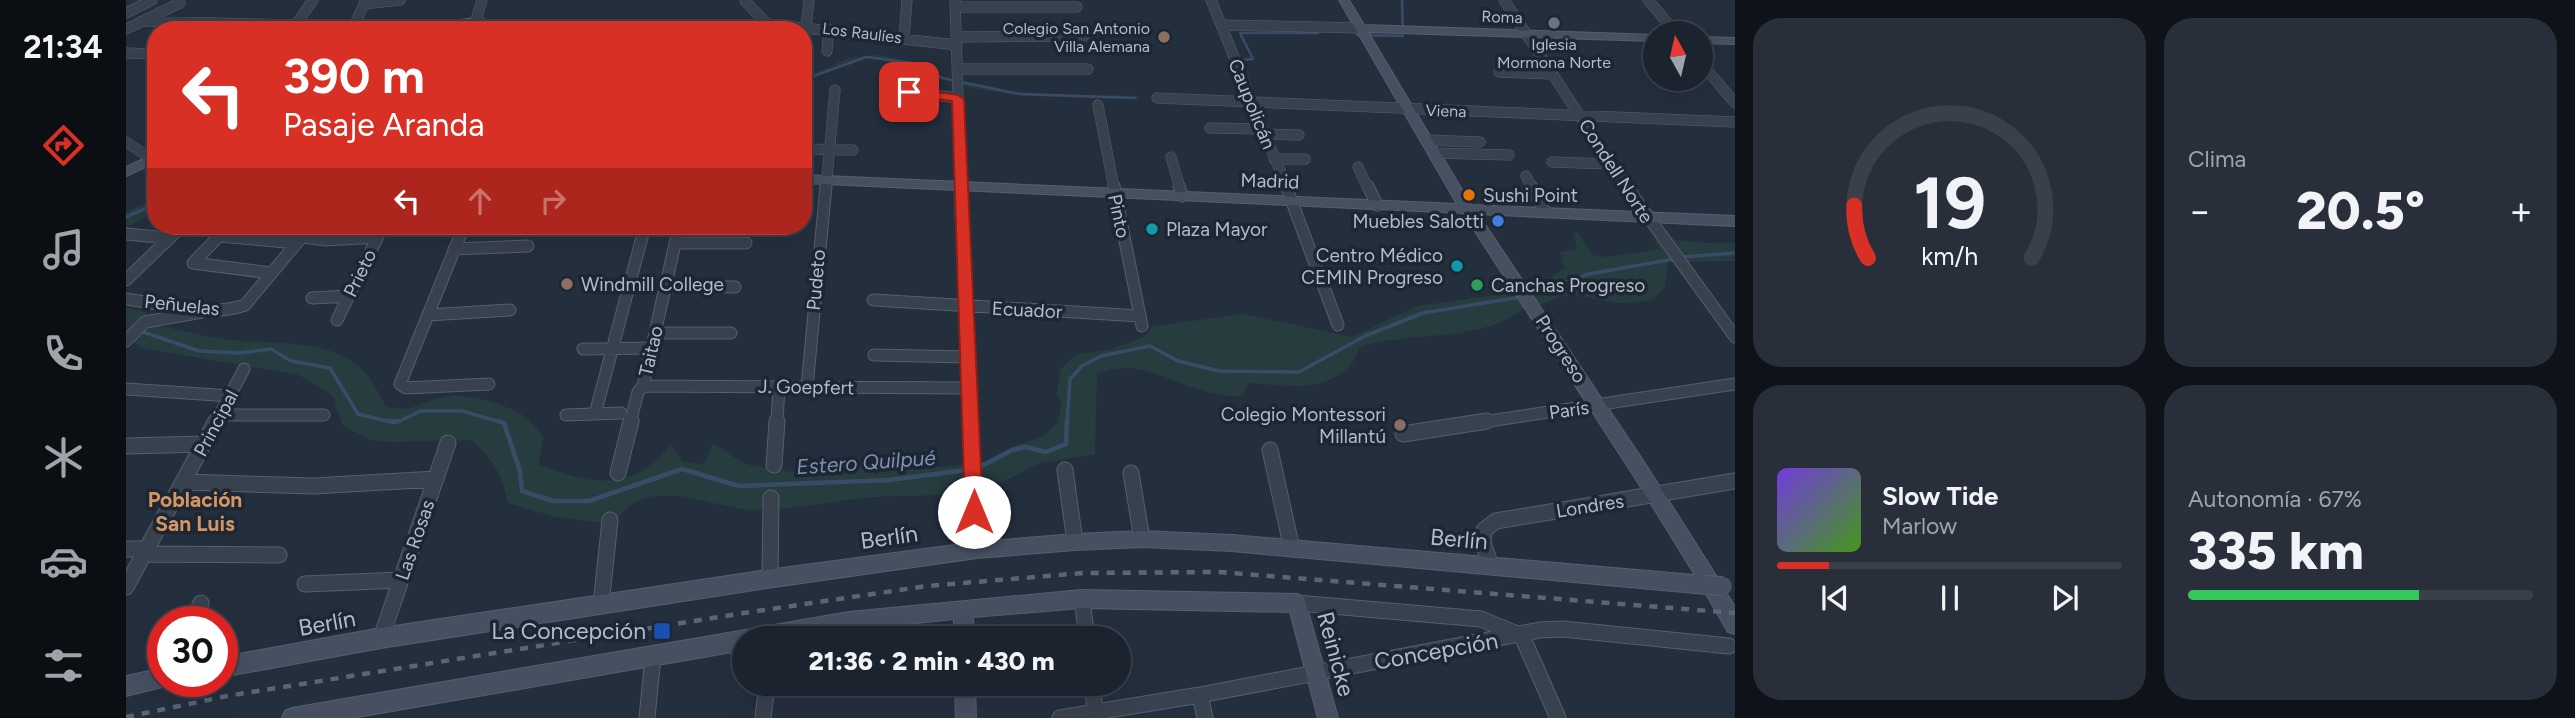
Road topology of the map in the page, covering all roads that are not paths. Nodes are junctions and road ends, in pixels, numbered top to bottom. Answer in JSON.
{"nodes":[{"id":1,"x":145,"y":0,"type":"edge"},
{"id":2,"x":152,"y":0,"type":"edge"},
{"id":3,"x":313,"y":0,"type":"edge"},
{"id":4,"x":400,"y":0,"type":"edge"},
{"id":5,"x":482,"y":0,"type":"edge"},
{"id":6,"x":809,"y":0,"type":"edge"},
{"id":7,"x":907,"y":0,"type":"edge"},
{"id":8,"x":1210,"y":0,"type":"edge"},
{"id":9,"x":1343,"y":0,"type":"edge"},
{"id":10,"x":1504,"y":0,"type":"edge"},
{"id":11,"x":1648,"y":0,"type":"edge"},
{"id":12,"x":745,"y":1,"type":"edge"},
{"id":13,"x":365,"y":2,"type":"edge"},
{"id":14,"x":180,"y":3,"type":"dead end"},
{"id":15,"x":955,"y":4,"type":"edge"},
{"id":16,"x":1077,"y":7,"type":"dead end"},
{"id":17,"x":126,"y":11,"type":"edge"},
{"id":18,"x":299,"y":21,"type":"edge"},
{"id":19,"x":356,"y":21,"type":"edge"},
{"id":20,"x":478,"y":21,"type":"edge"},
{"id":21,"x":761,"y":21,"type":"edge"},
{"id":22,"x":807,"y":21,"type":"edge"},
{"id":23,"x":1666,"y":21,"type":"edge"},
{"id":24,"x":142,"y":22,"type":"junction"},
{"id":25,"x":147,"y":22,"type":"edge"},
{"id":26,"x":1221,"y":25,"type":"junction"},
{"id":27,"x":812,"y":28,"type":"edge"},
{"id":28,"x":126,"y":29,"type":"edge"},
{"id":29,"x":829,"y":29,"type":"junction"},
{"id":30,"x":1364,"y":33,"type":"junction"},
{"id":31,"x":1526,"y":34,"type":"junction"},
{"id":32,"x":1084,"y":36,"type":"dead end"},
{"id":33,"x":904,"y":38,"type":"junction"},
{"id":34,"x":1643,"y":38,"type":"edge"},
{"id":35,"x":1713,"y":40,"type":"edge"},
{"id":36,"x":957,"y":41,"type":"junction"},
{"id":37,"x":1735,"y":41,"type":"edge"},
{"id":38,"x":827,"y":51,"type":"dead end"},
{"id":39,"x":126,"y":53,"type":"edge"},
{"id":40,"x":147,"y":54,"type":"edge"},
{"id":41,"x":1088,"y":69,"type":"dead end"},
{"id":42,"x":1499,"y":72,"type":"dead end"},
{"id":43,"x":1552,"y":74,"type":"junction"},
{"id":44,"x":957,"y":77,"type":"junction"},
{"id":45,"x":1713,"y":77,"type":"edge"},
{"id":46,"x":835,"y":90,"type":"dead end"},
{"id":47,"x":893,"y":93,"type":"dead end"},
{"id":48,"x":1157,"y":98,"type":"dead end"},
{"id":49,"x":958,"y":99,"type":"junction"},
{"id":50,"x":1251,"y":102,"type":"junction"},
{"id":51,"x":1735,"y":103,"type":"edge"},
{"id":52,"x":1098,"y":105,"type":"dead end"},
{"id":53,"x":1409,"y":109,"type":"junction"},
{"id":54,"x":1579,"y":115,"type":"junction"},
{"id":55,"x":1735,"y":122,"type":"edge"},
{"id":56,"x":1210,"y":128,"type":"dead end"},
{"id":57,"x":1264,"y":132,"type":"junction"},
{"id":58,"x":1299,"y":135,"type":"dead end"},
{"id":59,"x":1426,"y":140,"type":"junction"},
{"id":60,"x":126,"y":142,"type":"edge"},
{"id":61,"x":1480,"y":142,"type":"dead end"},
{"id":62,"x":812,"y":149,"type":"edge"},
{"id":63,"x":828,"y":149,"type":"junction"},
{"id":64,"x":853,"y":150,"type":"dead end"},
{"id":65,"x":1434,"y":153,"type":"junction"},
{"id":66,"x":147,"y":154,"type":"edge"},
{"id":67,"x":1509,"y":156,"type":"dead end"},
{"id":68,"x":1171,"y":157,"type":"dead end"},
{"id":69,"x":1274,"y":159,"type":"junction"},
{"id":70,"x":1305,"y":159,"type":"dead end"},
{"id":71,"x":147,"y":162,"type":"edge"},
{"id":72,"x":1552,"y":162,"type":"dead end"},
{"id":73,"x":1611,"y":164,"type":"junction"},
{"id":74,"x":1357,"y":167,"type":"dead end"},
{"id":75,"x":126,"y":172,"type":"edge"},
{"id":76,"x":1526,"y":176,"type":"dead end"},
{"id":77,"x":812,"y":179,"type":"edge"},
{"id":78,"x":825,"y":180,"type":"junction"},
{"id":79,"x":961,"y":186,"type":"junction"},
{"id":80,"x":1115,"y":194,"type":"junction"},
{"id":81,"x":1182,"y":196,"type":"junction"},
{"id":82,"x":1292,"y":201,"type":"junction"},
{"id":83,"x":1377,"y":205,"type":"junction"},
{"id":84,"x":1467,"y":209,"type":"junction"},
{"id":85,"x":1545,"y":212,"type":"junction"},
{"id":86,"x":1646,"y":217,"type":"junction"},
{"id":87,"x":1735,"y":221,"type":"edge"},
{"id":88,"x":126,"y":234,"type":"edge"},
{"id":89,"x":172,"y":235,"type":"edge"},
{"id":90,"x":303,"y":235,"type":"edge"},
{"id":91,"x":356,"y":235,"type":"edge"},
{"id":92,"x":378,"y":235,"type":"edge"},
{"id":93,"x":460,"y":235,"type":"edge"},
{"id":94,"x":643,"y":235,"type":"edge"},
{"id":95,"x":677,"y":235,"type":"edge"},
{"id":96,"x":168,"y":238,"type":"junction"},
{"id":97,"x":299,"y":240,"type":"junction"},
{"id":98,"x":676,"y":243,"type":"junction"},
{"id":99,"x":746,"y":243,"type":"dead end"},
{"id":100,"x":528,"y":246,"type":"dead end"},
{"id":101,"x":454,"y":249,"type":"junction"},
{"id":102,"x":131,"y":269,"type":"edge"},
{"id":103,"x":271,"y":274,"type":"junction"},
{"id":104,"x":126,"y":279,"type":"edge"},
{"id":105,"x":666,"y":286,"type":"junction"},
{"id":106,"x":735,"y":287,"type":"dead end"},
{"id":107,"x":349,"y":296,"type":"junction"},
{"id":108,"x":312,"y":298,"type":"dead end"},
{"id":109,"x":126,"y":299,"type":"edge"},
{"id":110,"x":873,"y":300,"type":"dead end"},
{"id":111,"x":964,"y":307,"type":"junction"},
{"id":112,"x":220,"y":310,"type":"junction"},
{"id":113,"x":510,"y":310,"type":"dead end"},
{"id":114,"x":428,"y":315,"type":"junction"},
{"id":115,"x":337,"y":320,"type":"dead end"},
{"id":116,"x":1141,"y":321,"type":"joint"},
{"id":117,"x":1338,"y":325,"type":"dead end"},
{"id":118,"x":655,"y":333,"type":"junction"},
{"id":119,"x":731,"y":333,"type":"dead end"},
{"id":120,"x":1735,"y":337,"type":"edge"},
{"id":121,"x":126,"y":341,"type":"edge"},
{"id":122,"x":651,"y":348,"type":"junction"},
{"id":123,"x":583,"y":349,"type":"dead end"},
{"id":124,"x":612,"y":349,"type":"junction"},
{"id":125,"x":874,"y":355,"type":"dead end"},
{"id":126,"x":968,"y":357,"type":"junction"},
{"id":127,"x":244,"y":369,"type":"dead end"},
{"id":128,"x":489,"y":384,"type":"dead end"},
{"id":129,"x":1735,"y":384,"type":"edge"},
{"id":130,"x":643,"y":386,"type":"junction"},
{"id":131,"x":779,"y":386,"type":"junction"},
{"id":132,"x":807,"y":387,"type":"junction"},
{"id":133,"x":969,"y":388,"type":"junction"},
{"id":134,"x":126,"y":389,"type":"edge"},
{"id":135,"x":231,"y":396,"type":"junction"},
{"id":136,"x":1598,"y":406,"type":"junction"},
{"id":137,"x":621,"y":413,"type":"dead end"},
{"id":138,"x":594,"y":414,"type":"junction"},
{"id":139,"x":220,"y":415,"type":"junction"},
{"id":140,"x":324,"y":415,"type":"dead end"},
{"id":141,"x":566,"y":415,"type":"dead end"},
{"id":142,"x":1403,"y":434,"type":"dead end"},
{"id":143,"x":448,"y":443,"type":"dead end"},
{"id":144,"x":204,"y":444,"type":"junction"},
{"id":145,"x":126,"y":446,"type":"edge"},
{"id":146,"x":1270,"y":450,"type":"dead end"},
{"id":147,"x":774,"y":465,"type":"dead end"},
{"id":148,"x":1065,"y":470,"type":"dead end"},
{"id":149,"x":618,"y":473,"type":"dead end"},
{"id":150,"x":1131,"y":473,"type":"dead end"},
{"id":151,"x":436,"y":479,"type":"junction"},
{"id":152,"x":1735,"y":481,"type":"edge"},
{"id":153,"x":184,"y":482,"type":"junction"},
{"id":154,"x":1655,"y":495,"type":"junction"},
{"id":155,"x":771,"y":498,"type":"dead end"},
{"id":156,"x":610,"y":520,"type":"dead end"},
{"id":157,"x":1142,"y":539,"type":"junction"},
{"id":158,"x":1075,"y":542,"type":"junction"},
{"id":159,"x":126,"y":549,"type":"edge"},
{"id":160,"x":1292,"y":549,"type":"junction"},
{"id":161,"x":977,"y":550,"type":"junction"},
{"id":162,"x":146,"y":551,"type":"junction"},
{"id":163,"x":279,"y":555,"type":"dead end"},
{"id":164,"x":1491,"y":566,"type":"junction"},
{"id":165,"x":770,"y":579,"type":"junction"},
{"id":166,"x":401,"y":580,"type":"junction"},
{"id":167,"x":305,"y":584,"type":"dead end"},
{"id":168,"x":1721,"y":586,"type":"edge"},
{"id":169,"x":126,"y":587,"type":"edge"},
{"id":170,"x":1082,"y":599,"type":"junction"},
{"id":171,"x":201,"y":603,"type":"dead end"},
{"id":172,"x":1297,"y":603,"type":"junction"},
{"id":173,"x":601,"y":605,"type":"junction"},
{"id":174,"x":200,"y":606,"type":"edge"},
{"id":175,"x":963,"y":610,"type":"junction"},
{"id":176,"x":1735,"y":625,"type":"edge"},
{"id":177,"x":825,"y":626,"type":"edge"},
{"id":178,"x":964,"y":626,"type":"edge"},
{"id":179,"x":1085,"y":626,"type":"edge"},
{"id":180,"x":1522,"y":636,"type":"junction"},
{"id":181,"x":381,"y":638,"type":"junction"},
{"id":182,"x":732,"y":642,"type":"edge"},
{"id":183,"x":1728,"y":646,"type":"dead end"},
{"id":184,"x":653,"y":656,"type":"junction"},
{"id":185,"x":238,"y":664,"type":"edge"},
{"id":186,"x":1315,"y":672,"type":"junction"},
{"id":187,"x":147,"y":681,"type":"edge"},
{"id":188,"x":126,"y":686,"type":"edge"},
{"id":189,"x":1200,"y":695,"type":"junction"},
{"id":190,"x":766,"y":696,"type":"edge"},
{"id":191,"x":966,"y":696,"type":"edge"},
{"id":192,"x":1094,"y":696,"type":"edge"},
{"id":193,"x":1096,"y":715,"type":"edge"},
{"id":194,"x":292,"y":718,"type":"edge"},
{"id":195,"x":647,"y":718,"type":"edge"},
{"id":196,"x":764,"y":718,"type":"edge"},
{"id":197,"x":967,"y":718,"type":"edge"},
{"id":198,"x":1060,"y":718,"type":"edge"},
{"id":199,"x":1205,"y":718,"type":"edge"},
{"id":200,"x":1328,"y":718,"type":"edge"},
{"id":201,"x":1558,"y":718,"type":"edge"}],
"edges":[{"from":1,"to":17,"type":"street"},
{"from":2,"to":17,"type":"street"},
{"from":3,"to":18,"type":"street"},
{"from":4,"to":13,"type":"street"},
{"from":5,"to":20,"type":"street"},
{"from":6,"to":22,"type":"street"},
{"from":7,"to":33,"type":"street"},
{"from":8,"to":26,"type":"street","name":"Caupolicán"},
{"from":9,"to":30,"type":"street","name":"Progreso"},
{"from":10,"to":31,"type":"street","name":"Condell Norte"},
{"from":11,"to":23,"type":"street"},
{"from":12,"to":21,"type":"street"},
{"from":13,"to":19,"type":"street"},
{"from":14,"to":24,"type":"street"},
{"from":15,"to":16,"type":"street"},
{"from":15,"to":36,"type":"street"},
{"from":24,"to":25,"type":"street"},
{"from":24,"to":28,"type":"street"},
{"from":26,"to":30,"type":"street","name":"Roma"},
{"from":26,"to":50,"type":"street","name":"Caupolicán"},
{"from":27,"to":29,"type":"street","name":"Los Raulíes"},
{"from":29,"to":33,"type":"street","name":"Los Raulíes"},
{"from":29,"to":38,"type":"street"},
{"from":30,"to":31,"type":"street","name":"Roma"},
{"from":30,"to":53,"type":"street","name":"Progreso"},
{"from":31,"to":34,"type":"street","name":"Roma"},
{"from":31,"to":43,"type":"street","name":"Condell Norte"},
{"from":32,"to":36,"type":"street"},
{"from":33,"to":36,"type":"street","name":"Los Raulíes"},
{"from":35,"to":37,"type":"street"},
{"from":36,"to":44,"type":"street"},
{"from":39,"to":40,"type":"street"},
{"from":41,"to":44,"type":"street"},
{"from":42,"to":43,"type":"street"},
{"from":43,"to":54,"type":"street","name":"Condell Norte"},
{"from":44,"to":49,"type":"street"},
{"from":45,"to":51,"type":"street"},
{"from":46,"to":63,"type":"street","name":"Pudeto"},
{"from":47,"to":49,"type":"street"},
{"from":48,"to":50,"type":"street","name":"Viena"},
{"from":49,"to":79,"type":"street"},
{"from":50,"to":53,"type":"street","name":"Viena"},
{"from":50,"to":57,"type":"street","name":"Caupolicán"},
{"from":52,"to":80,"type":"street","name":"Pinto"},
{"from":53,"to":54,"type":"street","name":"Viena"},
{"from":53,"to":59,"type":"street","name":"Progreso"},
{"from":54,"to":55,"type":"street","name":"Viena"},
{"from":54,"to":73,"type":"street","name":"Condell Norte"},
{"from":56,"to":57,"type":"street"},
{"from":57,"to":58,"type":"street"},
{"from":57,"to":69,"type":"street","name":"Caupolicán"},
{"from":59,"to":61,"type":"street"},
{"from":59,"to":65,"type":"street","name":"Progreso"},
{"from":60,"to":66,"type":"street"},
{"from":62,"to":63,"type":"street"},
{"from":63,"to":64,"type":"street"},
{"from":63,"to":78,"type":"street","name":"Pudeto"},
{"from":65,"to":67,"type":"street"},
{"from":65,"to":84,"type":"street","name":"Progreso"},
{"from":68,"to":81,"type":"street"},
{"from":69,"to":70,"type":"street"},
{"from":69,"to":82,"type":"street","name":"Caupolicán"},
{"from":71,"to":75,"type":"street"},
{"from":72,"to":73,"type":"street"},
{"from":73,"to":86,"type":"street","name":"Condell Norte"},
{"from":74,"to":83,"type":"street"},
{"from":76,"to":85,"type":"street"},
{"from":77,"to":78,"type":"street","name":"Madrid"},
{"from":78,"to":79,"type":"street","name":"Madrid"},
{"from":78,"to":132,"type":"street","name":"Pudeto"},
{"from":79,"to":80,"type":"street","name":"Madrid"},
{"from":79,"to":111,"type":"street"},
{"from":80,"to":81,"type":"street","name":"Madrid"},
{"from":80,"to":116,"type":"street","name":"Pinto"},
{"from":81,"to":82,"type":"street","name":"Madrid"},
{"from":82,"to":83,"type":"street","name":"Madrid"},
{"from":82,"to":117,"type":"street","name":"Caupolicán"},
{"from":83,"to":84,"type":"street","name":"Madrid"},
{"from":84,"to":85,"type":"street","name":"Madrid"},
{"from":84,"to":136,"type":"street","name":"Progreso"},
{"from":85,"to":86,"type":"street","name":"Madrid"},
{"from":86,"to":87,"type":"street","name":"Madrid"},
{"from":86,"to":120,"type":"street","name":"Condell Norte"},
{"from":88,"to":96,"type":"street"},
{"from":89,"to":96,"type":"street","name":"Peñuelas"},
{"from":90,"to":97,"type":"street"},
{"from":91,"to":97,"type":"street"},
{"from":92,"to":107,"type":"street","name":"Prieto"},
{"from":93,"to":101,"type":"street"},
{"from":94,"to":124,"type":"street"},
{"from":95,"to":98,"type":"street","name":"Taitao"},
{"from":96,"to":102,"type":"street","name":"Peñuelas"},
{"from":97,"to":103,"type":"street"},
{"from":97,"to":103,"type":"street"},
{"from":98,"to":99,"type":"street"},
{"from":98,"to":105,"type":"street","name":"Taitao"},
{"from":100,"to":101,"type":"street"},
{"from":101,"to":114,"type":"street"},
{"from":102,"to":104,"type":"street","name":"Peñuelas"},
{"from":103,"to":112,"type":"street","name":"Peñuelas"},
{"from":105,"to":106,"type":"street"},
{"from":105,"to":118,"type":"street","name":"Taitao"},
{"from":107,"to":108,"type":"street"},
{"from":107,"to":115,"type":"street","name":"Prieto"},
{"from":109,"to":112,"type":"street","name":"Peñuelas"},
{"from":110,"to":111,"type":"street","name":"Ecuador"},
{"from":111,"to":116,"type":"street","name":"Ecuador"},
{"from":111,"to":126,"type":"street"},
{"from":112,"to":121,"type":"street"},
{"from":113,"to":114,"type":"street"},
{"from":114,"to":128,"type":"street"},
{"from":118,"to":119,"type":"street"},
{"from":118,"to":122,"type":"street","name":"Taitao"},
{"from":122,"to":124,"type":"street"},
{"from":122,"to":130,"type":"street","name":"Taitao"},
{"from":123,"to":124,"type":"street"},
{"from":124,"to":138,"type":"street"},
{"from":125,"to":126,"type":"street"},
{"from":126,"to":133,"type":"street"},
{"from":127,"to":135,"type":"street","name":"Principal"},
{"from":129,"to":136,"type":"street","name":"París"},
{"from":130,"to":131,"type":"street","name":"J. Goepfert"},
{"from":130,"to":149,"type":"street","name":"Taitao"},
{"from":131,"to":132,"type":"street","name":"J. Goepfert"},
{"from":131,"to":147,"type":"street"},
{"from":132,"to":133,"type":"street","name":"J. Goepfert"},
{"from":133,"to":161,"type":"street"},
{"from":134,"to":135,"type":"street"},
{"from":135,"to":139,"type":"street","name":"Principal"},
{"from":136,"to":142,"type":"street","name":"París"},
{"from":136,"to":154,"type":"street","name":"Progreso"},
{"from":137,"to":138,"type":"street"},
{"from":138,"to":141,"type":"street"},
{"from":139,"to":140,"type":"street"},
{"from":139,"to":144,"type":"street","name":"Principal"},
{"from":143,"to":151,"type":"street","name":"Las Rosas"},
{"from":144,"to":145,"type":"street"},
{"from":144,"to":153,"type":"street","name":"Principal"},
{"from":146,"to":160,"type":"street"},
{"from":148,"to":158,"type":"street"},
{"from":150,"to":157,"type":"street"},
{"from":151,"to":153,"type":"street"},
{"from":151,"to":166,"type":"street","name":"Las Rosas"},
{"from":152,"to":154,"type":"street","name":"Londres"},
{"from":153,"to":162,"type":"street","name":"Principal"},
{"from":154,"to":164,"type":"street","name":"Londres"},
{"from":154,"to":176,"type":"street","name":"Progreso"},
{"from":155,"to":165,"type":"street"},
{"from":156,"to":173,"type":"street"},
{"from":157,"to":158,"type":"street","name":"Berlín"},
{"from":157,"to":160,"type":"street","name":"Berlín"},
{"from":158,"to":161,"type":"street","name":"Berlín"},
{"from":159,"to":162,"type":"street"},
{"from":160,"to":164,"type":"street","name":"Berlín"},
{"from":161,"to":165,"type":"street","name":"Berlín"},
{"from":162,"to":163,"type":"street"},
{"from":162,"to":169,"type":"street","name":"Principal"},
{"from":164,"to":168,"type":"street","name":"Berlín"},
{"from":165,"to":173,"type":"street","name":"Berlín"},
{"from":166,"to":167,"type":"street"},
{"from":166,"to":181,"type":"street","name":"Las Rosas"},
{"from":170,"to":172,"type":"street"},
{"from":170,"to":175,"type":"street"},
{"from":170,"to":179,"type":"street"},
{"from":171,"to":174,"type":"street"},
{"from":172,"to":180,"type":"street"},
{"from":172,"to":186,"type":"street","name":"Reinicke"},
{"from":173,"to":181,"type":"street","name":"Berlín"},
{"from":175,"to":177,"type":"street"},
{"from":175,"to":178,"type":"street"},
{"from":180,"to":183,"type":"street"},
{"from":180,"to":186,"type":"street","name":"Concepción"},
{"from":180,"to":201,"type":"street"},
{"from":181,"to":185,"type":"street","name":"Berlín"},
{"from":182,"to":184,"type":"street"},
{"from":184,"to":194,"type":"street"},
{"from":184,"to":195,"type":"street"},
{"from":186,"to":189,"type":"street","name":"Concepción"},
{"from":186,"to":200,"type":"street","name":"Reinicke"},
{"from":187,"to":188,"type":"street"},
{"from":189,"to":193,"type":"street","name":"Concepción"},
{"from":189,"to":199,"type":"street"},
{"from":190,"to":196,"type":"street"},
{"from":191,"to":197,"type":"street"},
{"from":192,"to":193,"type":"street"},
{"from":193,"to":198,"type":"street","name":"Concepción"}]}
